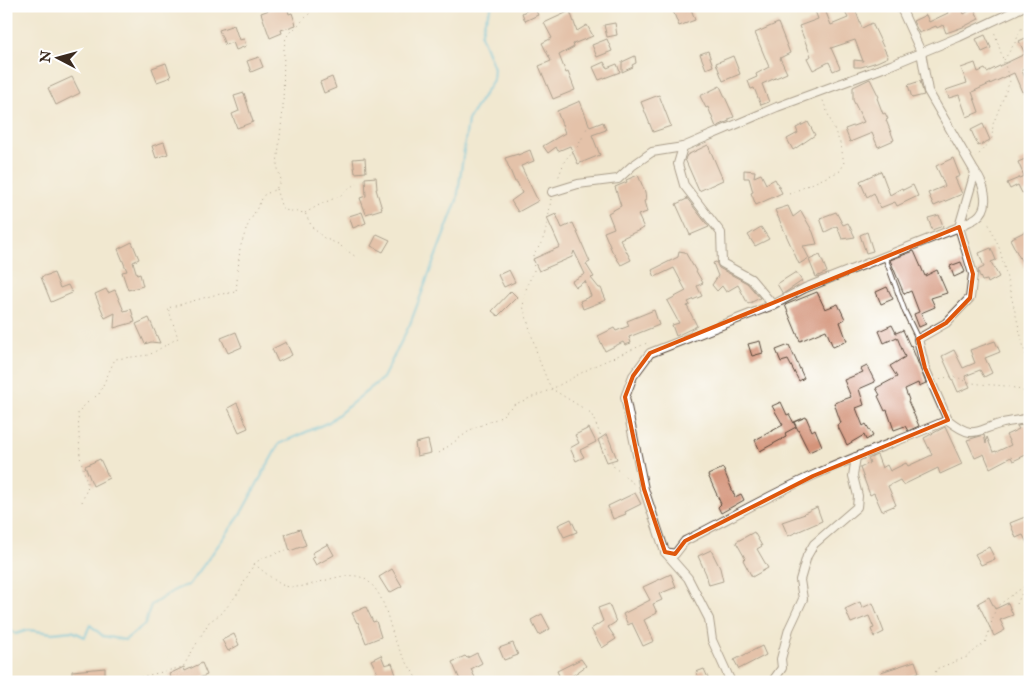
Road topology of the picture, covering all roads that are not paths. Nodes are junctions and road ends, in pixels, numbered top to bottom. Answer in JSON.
{"nodes":[{"id":1,"x":900,"y":6,"type":"edge"},
{"id":2,"x":1025,"y":6,"type":"edge"},
{"id":3,"x":921,"y":52,"type":"junction"},
{"id":4,"x":683,"y":147,"type":"junction"},
{"id":5,"x":976,"y":172,"type":"junction"},
{"id":6,"x":552,"y":192,"type":"road end"},
{"id":7,"x":959,"y":227,"type":"junction"},
{"id":8,"x":885,"y":257,"type":"junction"},
{"id":9,"x":773,"y":305,"type":"junction"},
{"id":10,"x":918,"y":339,"type":"junction"},
{"id":11,"x":1030,"y":418,"type":"edge"},
{"id":12,"x":948,"y":420,"type":"junction"},
{"id":13,"x":856,"y":457,"type":"junction"},
{"id":14,"x":665,"y":552,"type":"junction"},
{"id":15,"x":732,"y":682,"type":"edge"},
{"id":16,"x":772,"y":682,"type":"edge"}],
"edges":[{"from":1,"to":3,"type":"street"},
{"from":2,"to":3,"type":"street"},
{"from":3,"to":4,"type":"street"},
{"from":3,"to":5,"type":"street"},
{"from":4,"to":6,"type":"street"},
{"from":4,"to":9,"type":"street"},
{"from":5,"to":7,"type":"street"},
{"from":5,"to":7,"type":"street"},
{"from":7,"to":8,"type":"street"},
{"from":7,"to":10,"type":"street"},
{"from":8,"to":9,"type":"street"},
{"from":8,"to":10,"type":"lane"},
{"from":9,"to":14,"type":"street"},
{"from":10,"to":12,"type":"street"},
{"from":11,"to":12,"type":"street"},
{"from":12,"to":13,"type":"street"},
{"from":13,"to":14,"type":"street"},
{"from":13,"to":16,"type":"street"},
{"from":14,"to":15,"type":"street"}]}
